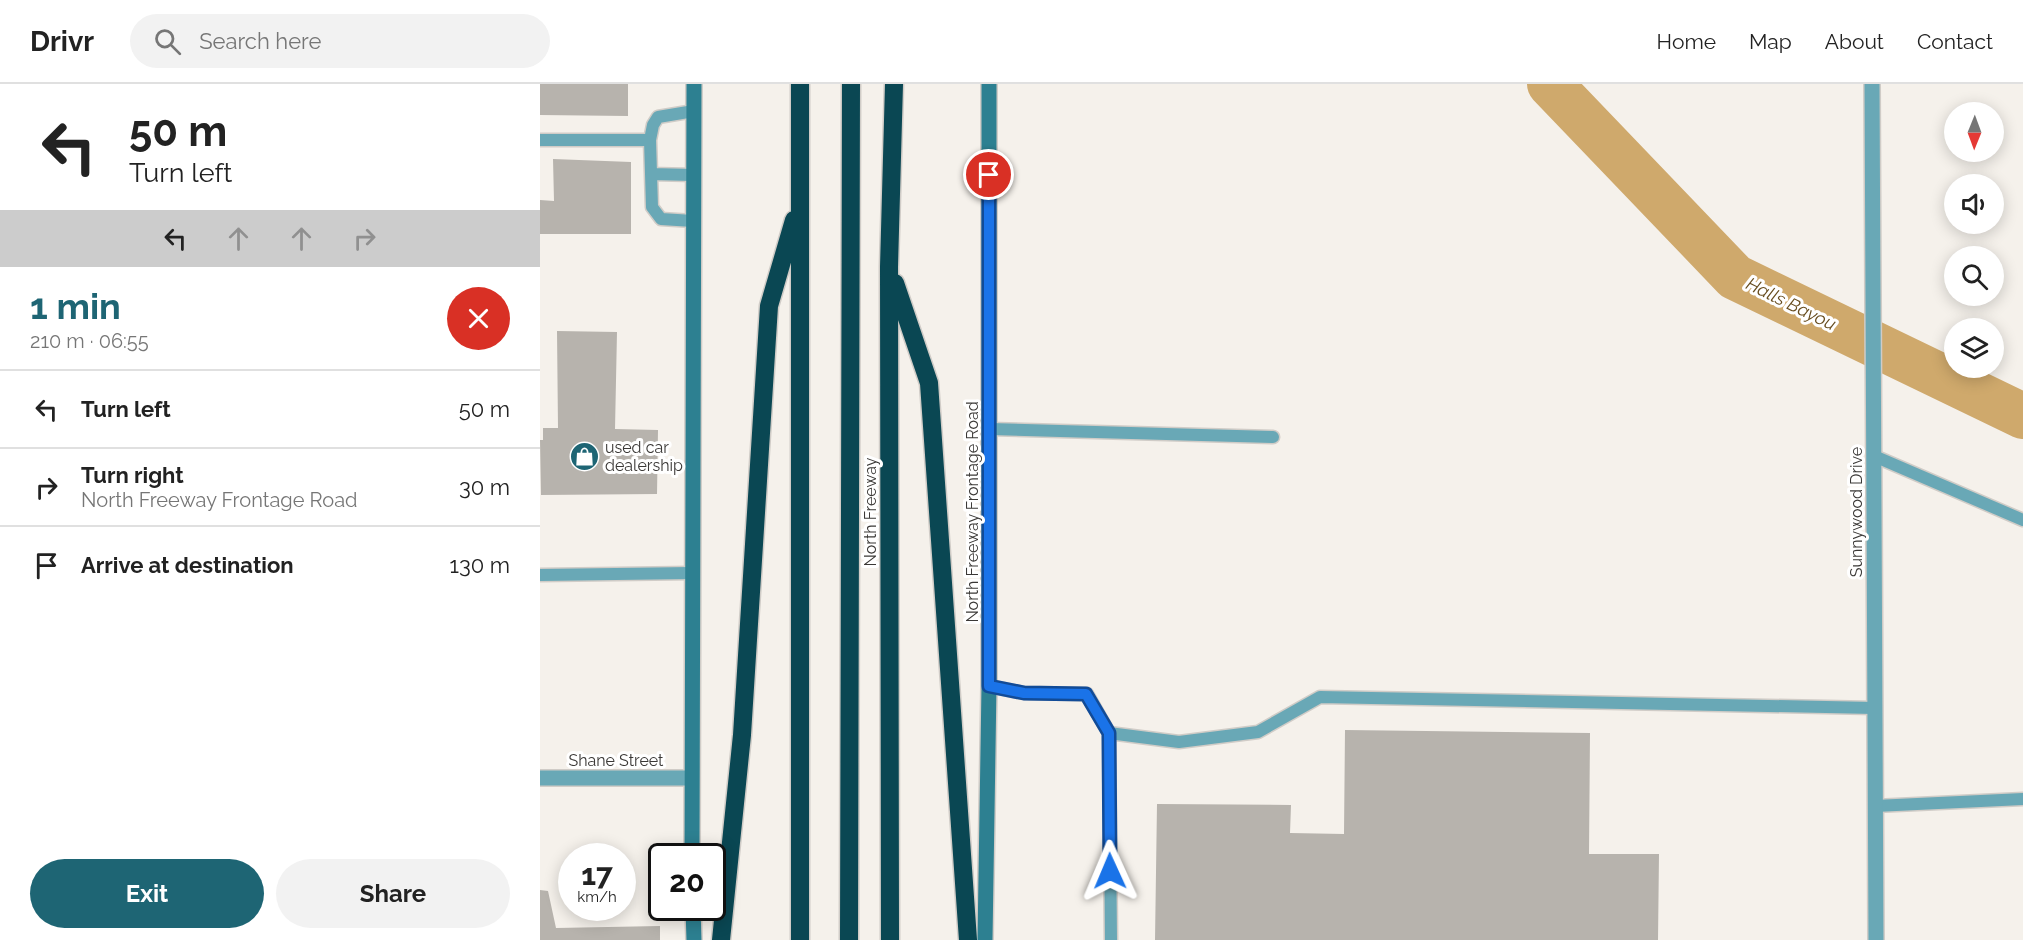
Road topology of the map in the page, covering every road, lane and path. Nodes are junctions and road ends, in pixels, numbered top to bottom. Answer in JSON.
{"nodes":[{"id":1,"x":694,"y":84,"type":"edge"},
{"id":2,"x":800,"y":84,"type":"edge"},
{"id":3,"x":851,"y":84,"type":"edge"},
{"id":4,"x":894,"y":84,"type":"edge"},
{"id":5,"x":989,"y":84,"type":"edge"},
{"id":6,"x":1872,"y":84,"type":"edge"},
{"id":7,"x":694,"y":111,"type":"junction"},
{"id":8,"x":540,"y":140,"type":"edge"},
{"id":9,"x":650,"y":140,"type":"junction"},
{"id":10,"x":651,"y":174,"type":"junction"},
{"id":11,"x":694,"y":175,"type":"junction"},
{"id":12,"x":800,"y":201,"type":"junction"},
{"id":13,"x":693,"y":221,"type":"junction"},
{"id":14,"x":889,"y":267,"type":"junction"},
{"id":15,"x":990,"y":429,"type":"junction"},
{"id":16,"x":1273,"y":437,"type":"dead end"},
{"id":17,"x":1874,"y":456,"type":"junction"},
{"id":18,"x":2023,"y":520,"type":"edge"},
{"id":19,"x":692,"y":573,"type":"junction"},
{"id":20,"x":540,"y":575,"type":"edge"},
{"id":21,"x":989,"y":686,"type":"junction"},
{"id":22,"x":1874,"y":708,"type":"junction"},
{"id":23,"x":1109,"y":733,"type":"junction"},
{"id":24,"x":540,"y":778,"type":"edge"},
{"id":25,"x":691,"y":778,"type":"junction"},
{"id":26,"x":2023,"y":799,"type":"edge"},
{"id":27,"x":1875,"y":806,"type":"junction"},
{"id":28,"x":692,"y":843,"type":"edge"},
{"id":29,"x":693,"y":921,"type":"edge"},
{"id":30,"x":694,"y":940,"type":"edge"},
{"id":31,"x":721,"y":940,"type":"edge"},
{"id":32,"x":800,"y":940,"type":"edge"},
{"id":33,"x":849,"y":940,"type":"edge"},
{"id":34,"x":890,"y":940,"type":"edge"},
{"id":35,"x":968,"y":940,"type":"edge"},
{"id":36,"x":985,"y":940,"type":"edge"},
{"id":37,"x":1111,"y":940,"type":"edge"},
{"id":38,"x":1876,"y":940,"type":"edge"}],
"edges":[{"from":1,"to":7,"type":"main road"},
{"from":2,"to":12,"type":"highway"},
{"from":3,"to":33,"type":"highway","name":"North Freeway"},
{"from":4,"to":14,"type":"highway","name":"North Freeway"},
{"from":5,"to":15,"type":"main road","name":"North Freeway Frontage Road"},
{"from":6,"to":17,"type":"street","name":"Sunnywood Drive"},
{"from":7,"to":9,"type":"lane"},
{"from":7,"to":11,"type":"main road"},
{"from":8,"to":9,"type":"lane"},
{"from":9,"to":10,"type":"lane"},
{"from":10,"to":11,"type":"lane"},
{"from":10,"to":13,"type":"lane"},
{"from":11,"to":13,"type":"main road"},
{"from":12,"to":31,"type":"highway"},
{"from":12,"to":32,"type":"highway"},
{"from":13,"to":19,"type":"main road"},
{"from":14,"to":34,"type":"highway","name":"North Freeway"},
{"from":14,"to":35,"type":"highway"},
{"from":15,"to":16,"type":"lane"},
{"from":15,"to":21,"type":"main road","name":"North Freeway Frontage Road"},
{"from":17,"to":18,"type":"lane"},
{"from":17,"to":22,"type":"street","name":"Sunnywood Drive"},
{"from":19,"to":20,"type":"lane"},
{"from":19,"to":25,"type":"main road"},
{"from":21,"to":23,"type":"lane"},
{"from":21,"to":36,"type":"main road","name":"North Freeway Frontage Road"},
{"from":22,"to":23,"type":"lane"},
{"from":22,"to":27,"type":"street","name":"Sunnywood Drive"},
{"from":23,"to":37,"type":"lane"},
{"from":24,"to":25,"type":"street","name":"Shane Street"},
{"from":25,"to":28,"type":"main road"},
{"from":26,"to":27,"type":"lane"},
{"from":27,"to":38,"type":"street","name":"Sunnywood Drive"},
{"from":29,"to":30,"type":"main road"}]}
